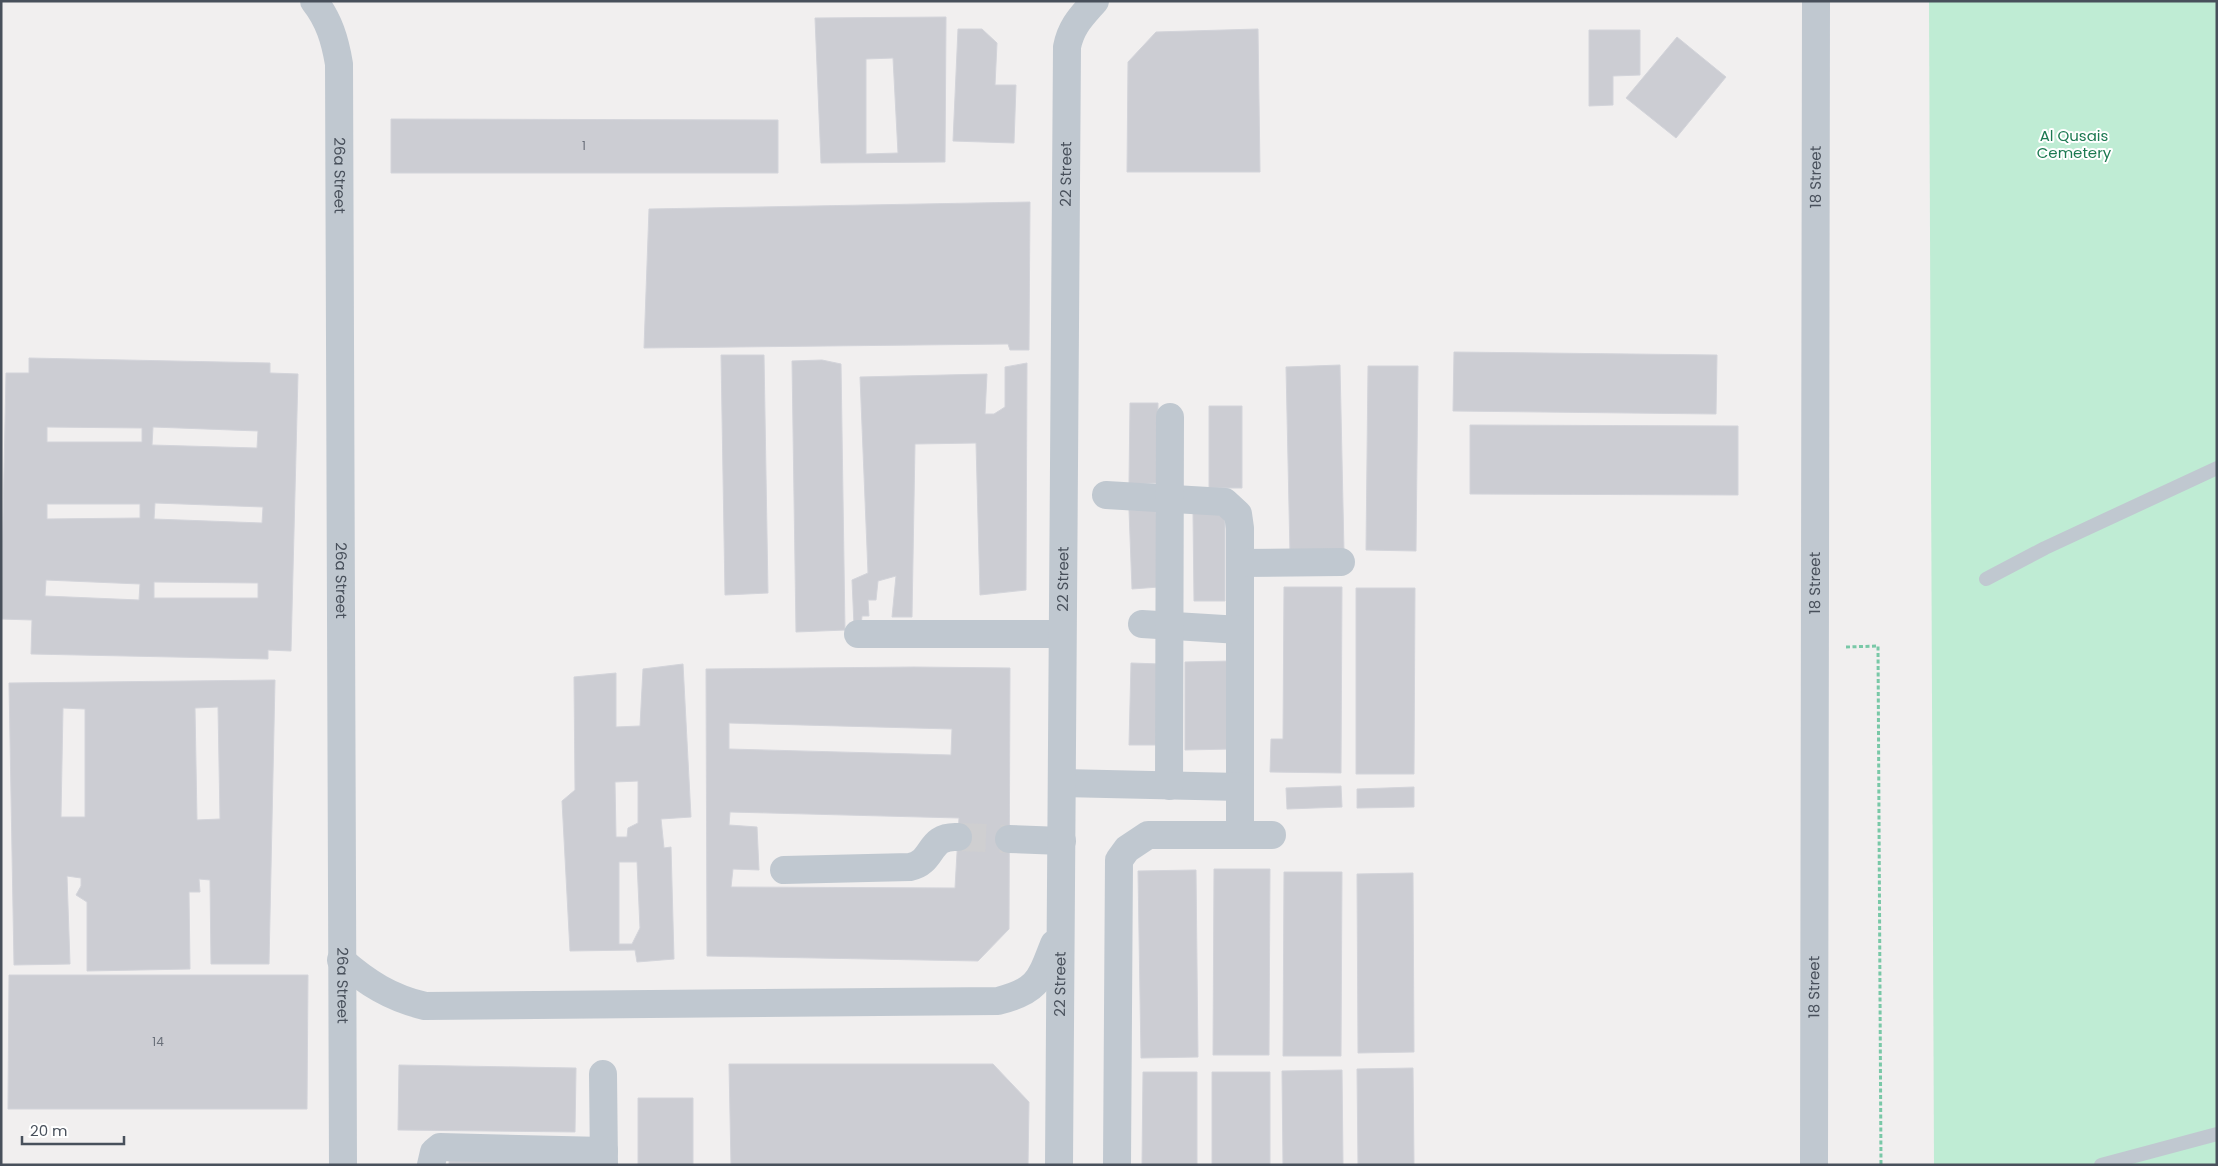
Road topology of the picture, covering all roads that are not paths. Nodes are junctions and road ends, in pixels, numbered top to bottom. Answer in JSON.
{"nodes":[{"id":1,"x":314,"y":1,"type":"edge"},
{"id":2,"x":1095,"y":1,"type":"edge"},
{"id":3,"x":1816,"y":1,"type":"edge"},
{"id":4,"x":1170,"y":417,"type":"dead end"},
{"id":5,"x":2217,"y":468,"type":"edge"},
{"id":6,"x":1106,"y":494,"type":"dead end"},
{"id":7,"x":1170,"y":498,"type":"junction"},
{"id":8,"x":1341,"y":562,"type":"dead end"},
{"id":9,"x":1240,"y":563,"type":"junction"},
{"id":10,"x":1986,"y":579,"type":"dead end"},
{"id":11,"x":1142,"y":624,"type":"dead end"},
{"id":12,"x":1170,"y":626,"type":"junction"},
{"id":13,"x":1240,"y":630,"type":"junction"},
{"id":14,"x":858,"y":634,"type":"dead end"},
{"id":15,"x":1062,"y":634,"type":"junction"},
{"id":16,"x":1062,"y":784,"type":"junction"},
{"id":17,"x":1169,"y":786,"type":"junction"},
{"id":18,"x":1240,"y":787,"type":"junction"},
{"id":19,"x":1240,"y":835,"type":"junction"},
{"id":20,"x":1272,"y":835,"type":"dead end"},
{"id":21,"x":958,"y":837,"type":"tunnel mouth"},
{"id":22,"x":1009,"y":839,"type":"tunnel mouth"},
{"id":23,"x":1062,"y":841,"type":"junction"},
{"id":24,"x":784,"y":870,"type":"dead end"},
{"id":25,"x":1060,"y":929,"type":"junction"},
{"id":26,"x":341,"y":960,"type":"junction"},
{"id":27,"x":603,"y":1074,"type":"dead end"},
{"id":28,"x":2217,"y":1134,"type":"edge"},
{"id":29,"x":604,"y":1158,"type":"edge"},
{"id":30,"x":343,"y":1165,"type":"edge"},
{"id":31,"x":431,"y":1165,"type":"edge"},
{"id":32,"x":1059,"y":1165,"type":"edge"},
{"id":33,"x":1117,"y":1165,"type":"edge"},
{"id":34,"x":1814,"y":1165,"type":"edge"},
{"id":35,"x":2101,"y":1165,"type":"edge"}],
"edges":[{"from":1,"to":26,"type":"street","name":"26a Street"},
{"from":2,"to":15,"type":"street","name":"22 Street"},
{"from":3,"to":34,"type":"street","name":"18 Street"},
{"from":4,"to":7,"type":"street"},
{"from":5,"to":10,"type":"lane"},
{"from":6,"to":7,"type":"street"},
{"from":7,"to":9,"type":"street"},
{"from":7,"to":12,"type":"street"},
{"from":8,"to":9,"type":"street"},
{"from":9,"to":13,"type":"street"},
{"from":11,"to":12,"type":"street"},
{"from":12,"to":13,"type":"street"},
{"from":12,"to":17,"type":"street"},
{"from":13,"to":18,"type":"street"},
{"from":14,"to":15,"type":"street"},
{"from":15,"to":16,"type":"street","name":"22 Street"},
{"from":16,"to":17,"type":"street"},
{"from":16,"to":23,"type":"street","name":"22 Street"},
{"from":17,"to":18,"type":"street"},
{"from":18,"to":19,"type":"street"},
{"from":19,"to":20,"type":"street"},
{"from":19,"to":33,"type":"street"},
{"from":21,"to":24,"type":"street"},
{"from":22,"to":23,"type":"street"},
{"from":23,"to":25,"type":"street","name":"22 Street"},
{"from":25,"to":26,"type":"street"},
{"from":25,"to":32,"type":"street","name":"22 Street"},
{"from":26,"to":30,"type":"street","name":"26a Street"},
{"from":27,"to":29,"type":"street"},
{"from":28,"to":35,"type":"lane"},
{"from":29,"to":31,"type":"street"}]}
